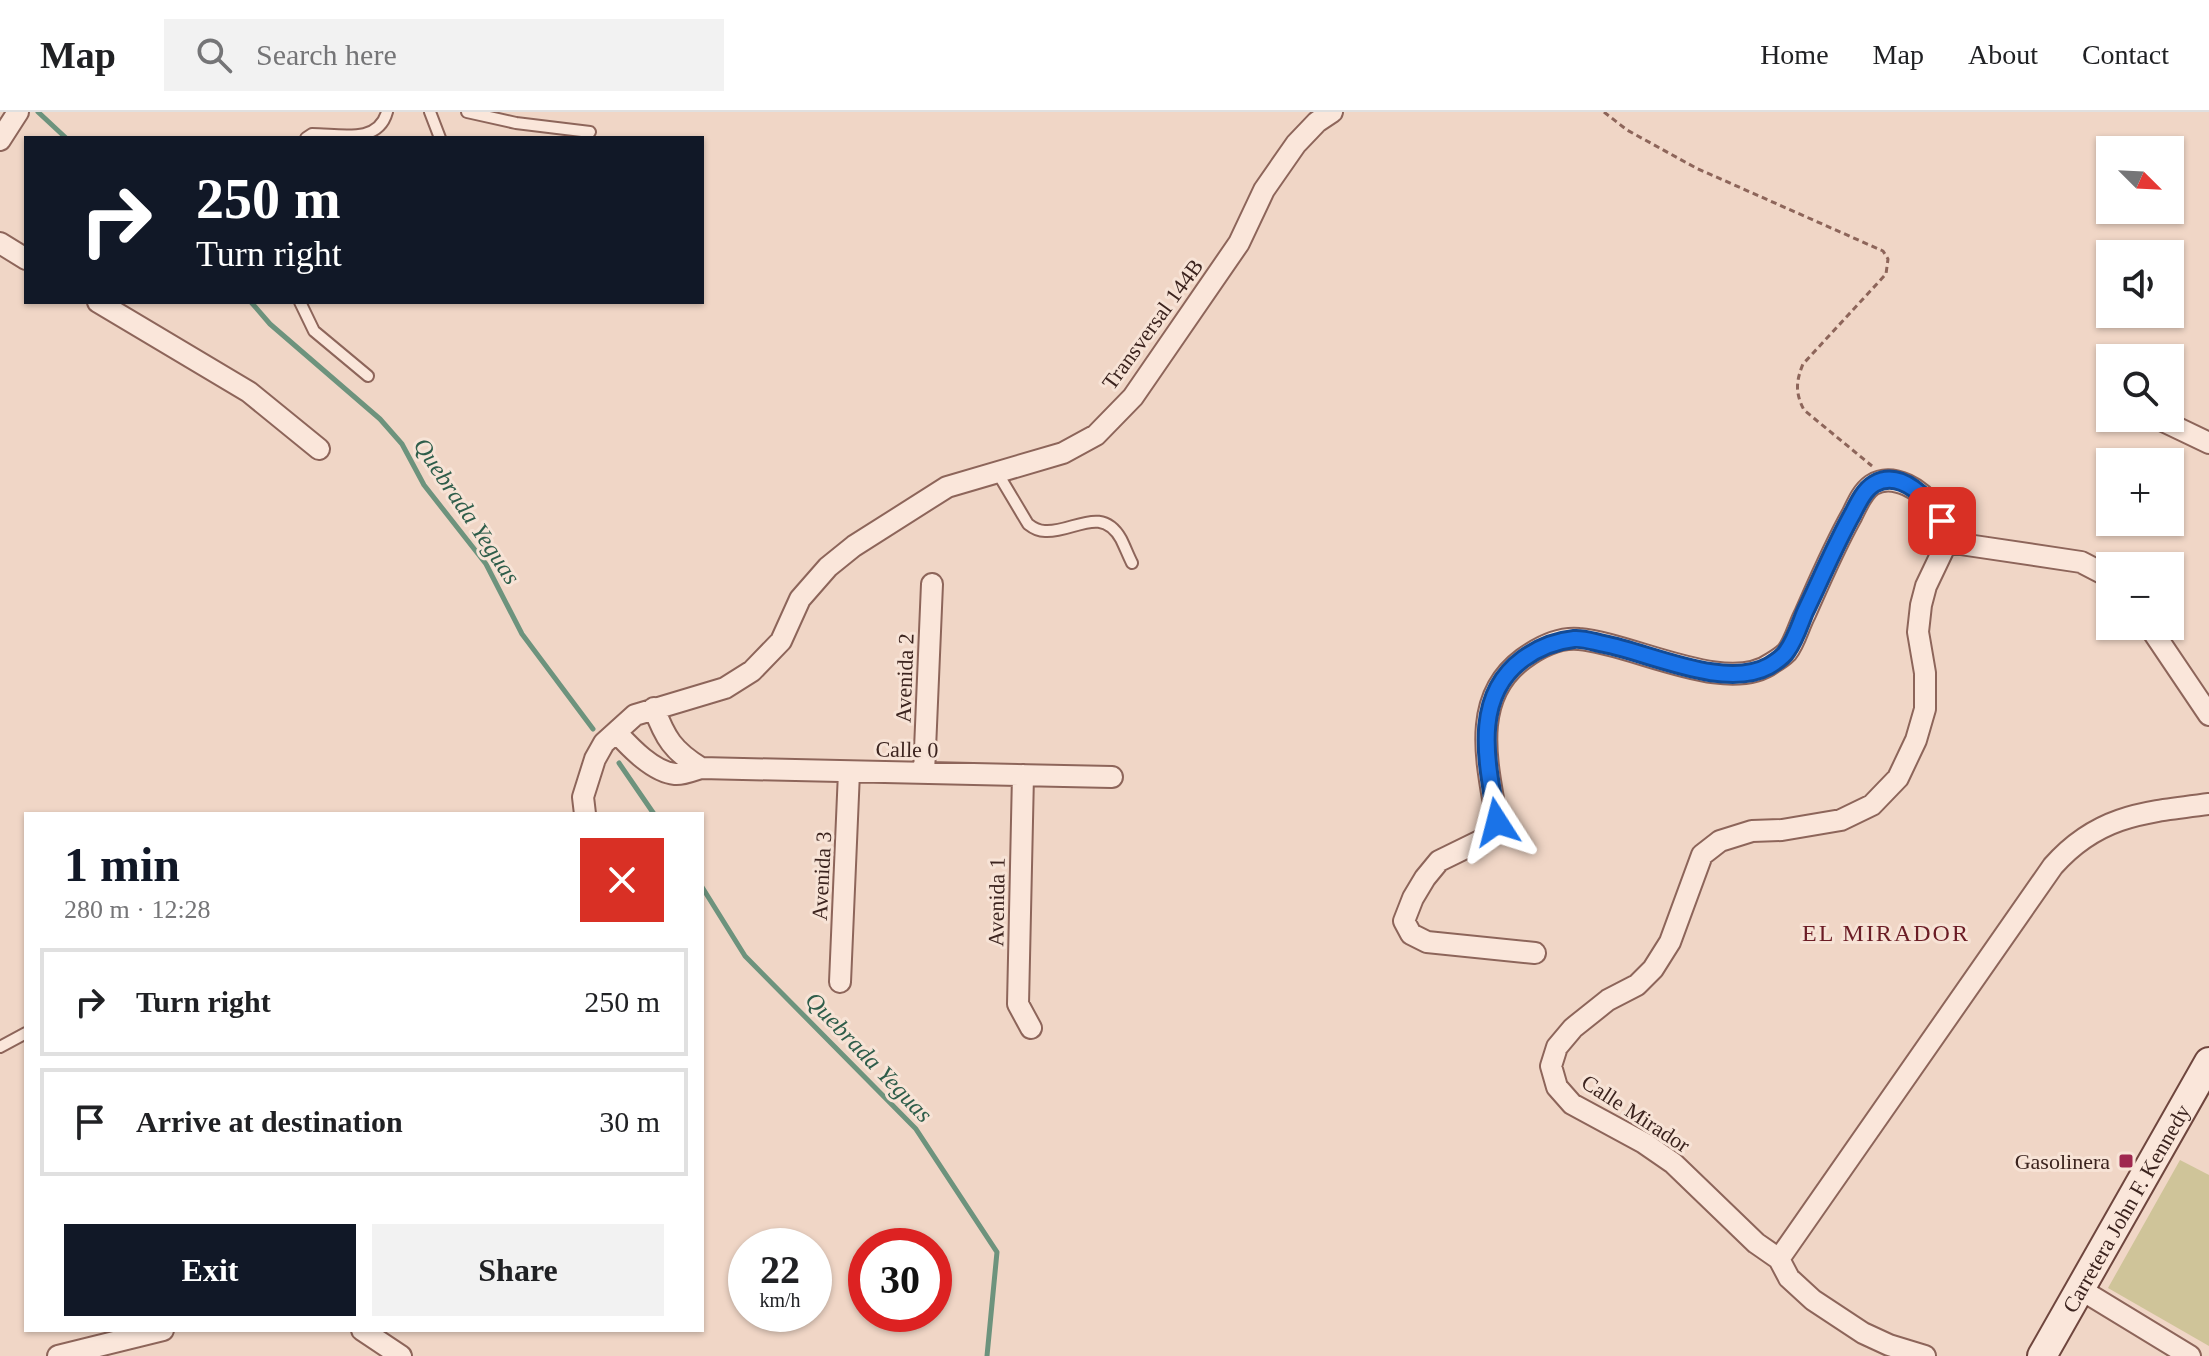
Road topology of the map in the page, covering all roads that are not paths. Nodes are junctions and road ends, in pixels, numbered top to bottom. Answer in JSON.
{"nodes":[{"id":1,"x":18,"y":112,"type":"edge"},
{"id":2,"x":387,"y":112,"type":"edge"},
{"id":3,"x":430,"y":112,"type":"edge"},
{"id":4,"x":467,"y":112,"type":"edge"},
{"id":5,"x":1332,"y":112,"type":"edge"},
{"id":6,"x":590,"y":132,"type":"dead end"},
{"id":7,"x":309,"y":136,"type":"edge"},
{"id":8,"x":439,"y":136,"type":"edge"},
{"id":9,"x":0,"y":140,"type":"edge"},
{"id":10,"x":1257,"y":168,"type":"dead end"},
{"id":11,"x":1264,"y":190,"type":"junction"},
{"id":12,"x":0,"y":243,"type":"edge"},
{"id":13,"x":24,"y":258,"type":"edge"},
{"id":14,"x":101,"y":304,"type":"edge"},
{"id":15,"x":301,"y":304,"type":"edge"},
{"id":16,"x":368,"y":376,"type":"dead end"},
{"id":17,"x":2184,"y":431,"type":"edge"},
{"id":18,"x":2209,"y":443,"type":"edge"},
{"id":19,"x":319,"y":449,"type":"dead end"},
{"id":20,"x":997,"y":471,"type":"junction"},
{"id":21,"x":1947,"y":542,"type":"junction"},
{"id":22,"x":1132,"y":563,"type":"dead end"},
{"id":23,"x":2096,"y":570,"type":"edge"},
{"id":24,"x":932,"y":584,"type":"dead end"},
{"id":25,"x":2158,"y":640,"type":"edge"},
{"id":26,"x":654,"y":708,"type":"junction"},
{"id":27,"x":2209,"y":715,"type":"edge"},
{"id":28,"x":616,"y":732,"type":"junction"},
{"id":29,"x":701,"y":768,"type":"junction"},
{"id":30,"x":849,"y":772,"type":"junction"},
{"id":31,"x":924,"y":773,"type":"junction"},
{"id":32,"x":1023,"y":775,"type":"junction"},
{"id":33,"x":1112,"y":777,"type":"dead end"},
{"id":34,"x":2209,"y":804,"type":"edge"},
{"id":35,"x":585,"y":812,"type":"edge"},
{"id":36,"x":1535,"y":953,"type":"dead end"},
{"id":37,"x":840,"y":982,"type":"dead end"},
{"id":38,"x":1031,"y":1028,"type":"dead end"},
{"id":39,"x":24,"y":1034,"type":"edge"},
{"id":40,"x":0,"y":1047,"type":"edge"},
{"id":41,"x":2209,"y":1062,"type":"edge"},
{"id":42,"x":1779,"y":1259,"type":"junction"},
{"id":43,"x":2080,"y":1289,"type":"junction"},
{"id":44,"x":155,"y":1332,"type":"edge"},
{"id":45,"x":365,"y":1332,"type":"edge"},
{"id":46,"x":66,"y":1355,"type":"edge"},
{"id":47,"x":401,"y":1356,"type":"edge"},
{"id":48,"x":1925,"y":1356,"type":"edge"},
{"id":49,"x":2042,"y":1356,"type":"edge"},
{"id":50,"x":2190,"y":1356,"type":"edge"}],
"edges":[{"from":1,"to":9,"type":"street"},
{"from":2,"to":7,"type":"lane"},
{"from":3,"to":8,"type":"lane"},
{"from":4,"to":6,"type":"lane"},
{"from":5,"to":11,"type":"street","name":"Transversal 144B"},
{"from":10,"to":11,"type":"street"},
{"from":11,"to":20,"type":"street","name":"Transversal 144B"},
{"from":12,"to":13,"type":"street"},
{"from":14,"to":19,"type":"street"},
{"from":15,"to":16,"type":"lane"},
{"from":17,"to":18,"type":"street"},
{"from":20,"to":22,"type":"lane"},
{"from":20,"to":26,"type":"street","name":"Transversal 144B"},
{"from":21,"to":23,"type":"street"},
{"from":21,"to":36,"type":"street"},
{"from":21,"to":42,"type":"street","name":"Calle Mirador"},
{"from":24,"to":31,"type":"street","name":"Avenida 2"},
{"from":25,"to":27,"type":"street"},
{"from":26,"to":28,"type":"street","name":"Transversal 144B"},
{"from":26,"to":29,"type":"street"},
{"from":28,"to":29,"type":"street","name":"Calle 0"},
{"from":28,"to":35,"type":"street","name":"Transversal 144B"},
{"from":29,"to":30,"type":"street","name":"Calle 0"},
{"from":30,"to":31,"type":"street","name":"Calle 0"},
{"from":30,"to":37,"type":"street","name":"Avenida 3"},
{"from":31,"to":32,"type":"street","name":"Calle 0"},
{"from":32,"to":33,"type":"street","name":"Calle 0"},
{"from":32,"to":38,"type":"street","name":"Avenida 1"},
{"from":34,"to":42,"type":"street"},
{"from":39,"to":40,"type":"lane"},
{"from":41,"to":43,"type":"main road","name":"Carretera John F. Kennedy"},
{"from":42,"to":48,"type":"street","name":"Calle Mirador"},
{"from":43,"to":49,"type":"main road","name":"Carretera John F. Kennedy"},
{"from":43,"to":50,"type":"street"},
{"from":44,"to":46,"type":"street"},
{"from":45,"to":47,"type":"street"}]}
